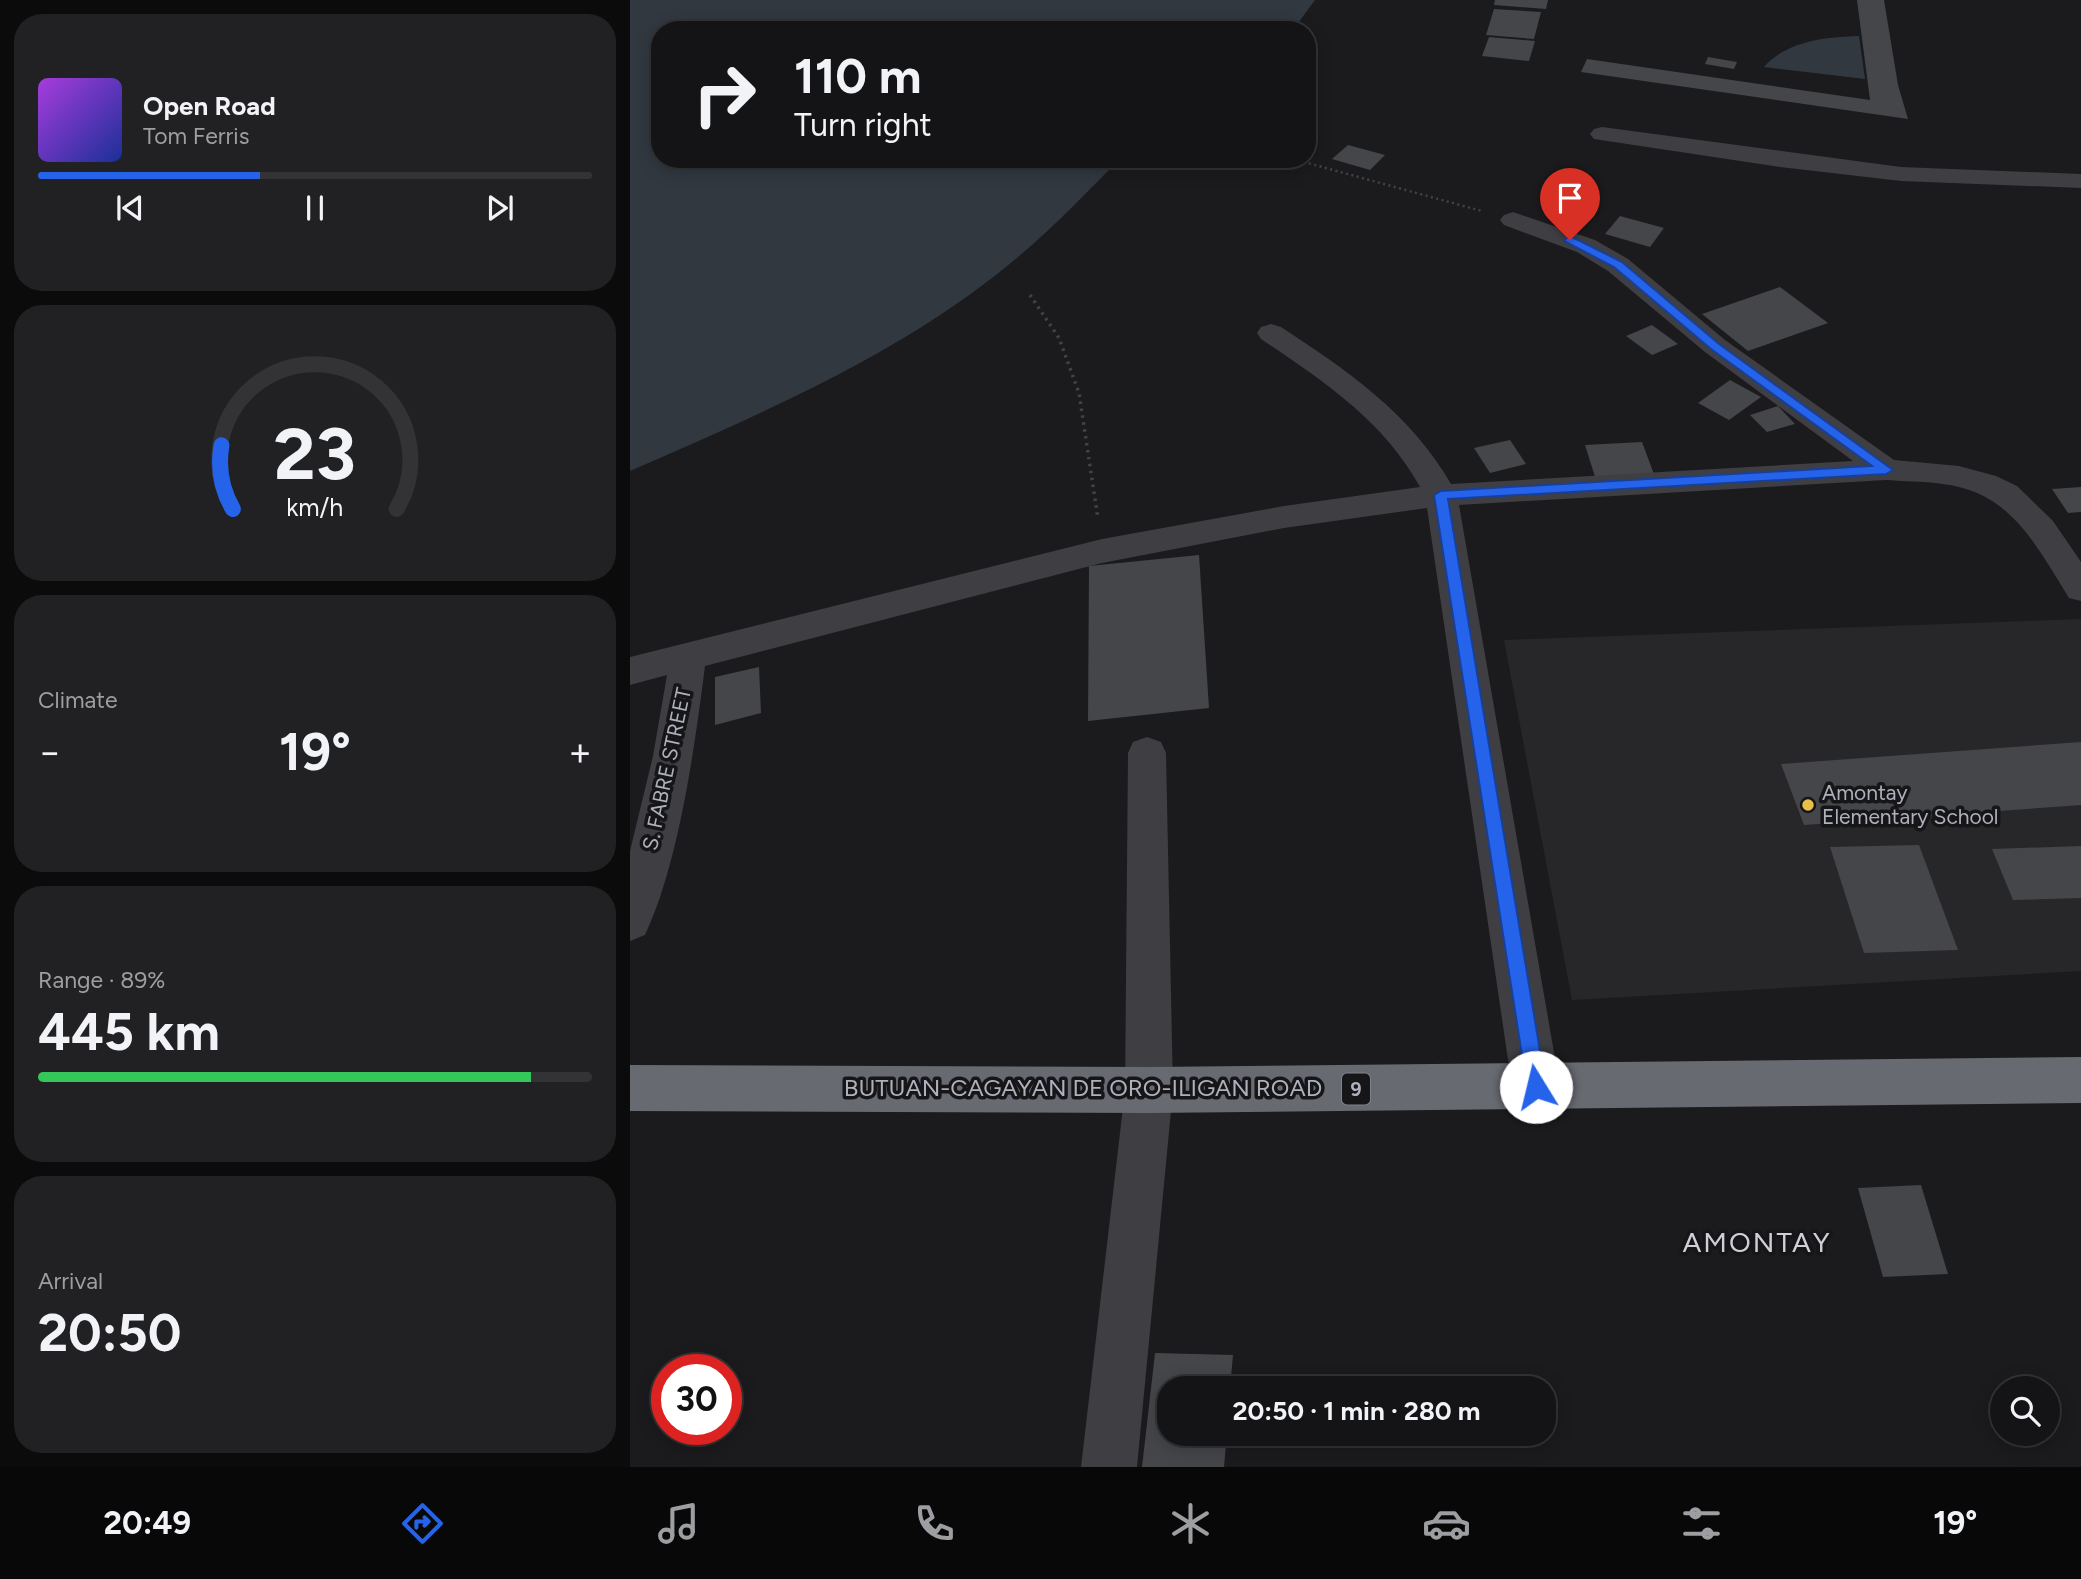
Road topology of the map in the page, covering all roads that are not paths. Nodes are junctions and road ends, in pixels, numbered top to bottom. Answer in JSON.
{"nodes":[{"id":1,"x":1602,"y":134,"type":"dead end"},
{"id":2,"x":2081,"y":181,"type":"edge"},
{"id":3,"x":1513,"y":220,"type":"road end"},
{"id":4,"x":1270,"y":332,"type":"dead end"},
{"id":5,"x":1886,"y":470,"type":"junction"},
{"id":6,"x":1441,"y":495,"type":"junction"},
{"id":7,"x":2081,"y":589,"type":"edge"},
{"id":8,"x":688,"y":655,"type":"junction"},
{"id":9,"x":630,"y":671,"type":"edge"},
{"id":10,"x":1147,"y":753,"type":"dead end"},
{"id":11,"x":630,"y":922,"type":"edge"},
{"id":12,"x":2081,"y":1080,"type":"edge"},
{"id":13,"x":1536,"y":1087,"type":"junction"},
{"id":14,"x":630,"y":1088,"type":"edge"},
{"id":15,"x":1149,"y":1090,"type":"junction"},
{"id":16,"x":1109,"y":1467,"type":"edge"}],
"edges":[{"from":1,"to":2,"type":"street"},
{"from":3,"to":5,"type":"street"},
{"from":4,"to":6,"type":"street"},
{"from":5,"to":6,"type":"street"},
{"from":5,"to":7,"type":"street"},
{"from":6,"to":8,"type":"street"},
{"from":6,"to":13,"type":"street"},
{"from":8,"to":9,"type":"street"},
{"from":8,"to":11,"type":"street","name":"S. FABRE STREET"},
{"from":10,"to":15,"type":"street"},
{"from":12,"to":13,"type":"highway","name":"BUTUAN-CAGAYAN DE ORO-ILIGAN ROAD","number":"9"},
{"from":13,"to":15,"type":"highway","name":"BUTUAN-CAGAYAN DE ORO-ILIGAN ROAD","number":"9"},
{"from":14,"to":15,"type":"highway","name":"BUTUAN-CAGAYAN DE ORO-ILIGAN ROAD","number":"9"},
{"from":15,"to":16,"type":"street"}]}
